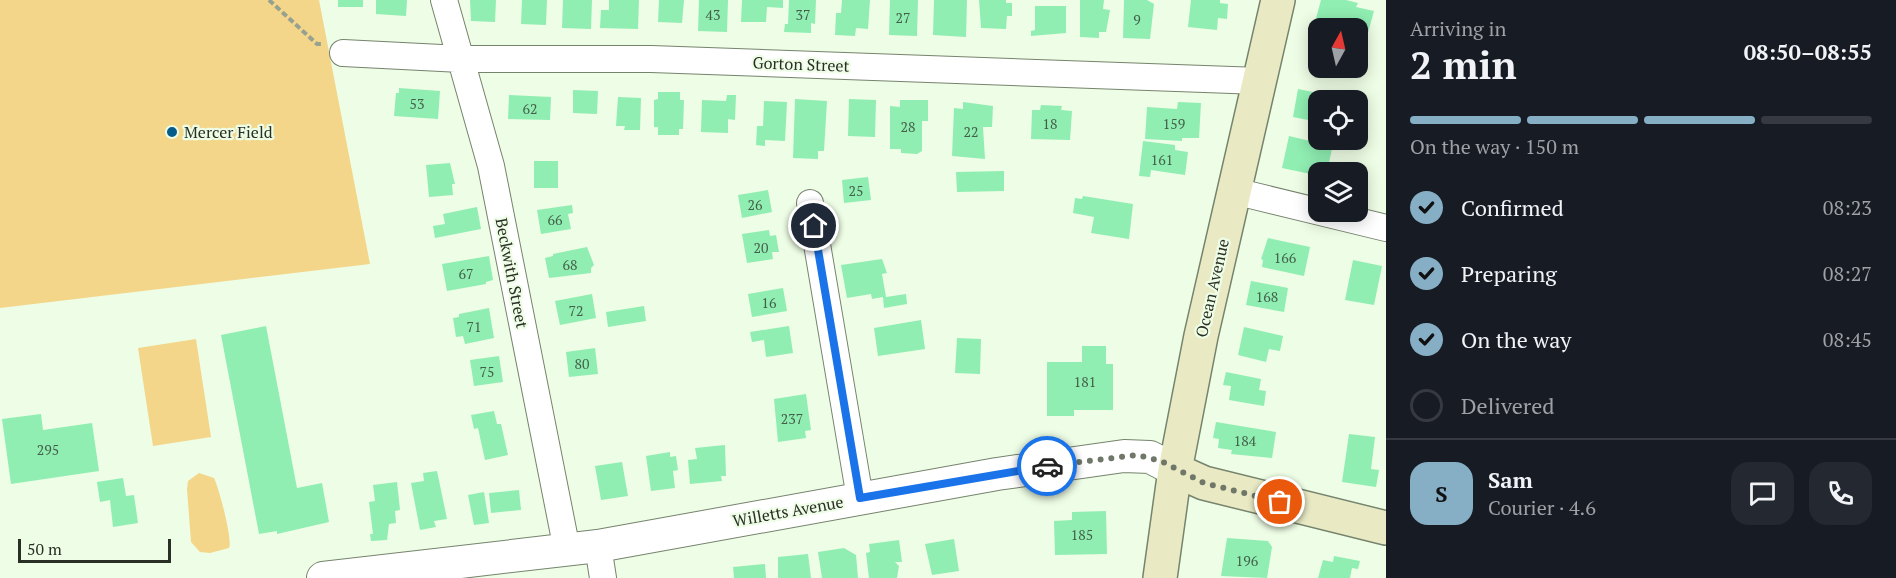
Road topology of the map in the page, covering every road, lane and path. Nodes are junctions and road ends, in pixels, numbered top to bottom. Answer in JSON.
{"nodes":[{"id":1,"x":269,"y":0,"type":"edge"},
{"id":2,"x":444,"y":0,"type":"edge"},
{"id":3,"x":1278,"y":0,"type":"edge"},
{"id":4,"x":333,"y":49,"type":"joint"},
{"id":5,"x":461,"y":59,"type":"junction"},
{"id":6,"x":1260,"y":81,"type":"junction"},
{"id":7,"x":1234,"y":191,"type":"junction"},
{"id":8,"x":810,"y":203,"type":"dead end"},
{"id":9,"x":1386,"y":228,"type":"edge"},
{"id":10,"x":1174,"y":470,"type":"junction"},
{"id":11,"x":860,"y":498,"type":"junction"},
{"id":12,"x":1386,"y":528,"type":"edge"},
{"id":13,"x":598,"y":546,"type":"junction"},
{"id":14,"x":567,"y":550,"type":"junction"},
{"id":15,"x":323,"y":578,"type":"edge"},
{"id":16,"x":603,"y":578,"type":"edge"},
{"id":17,"x":1160,"y":578,"type":"edge"}],
"edges":[{"from":1,"to":4,"type":"path"},
{"from":2,"to":5,"type":"street","name":"Beckwith Street"},
{"from":3,"to":6,"type":"main road","name":"Ocean Avenue"},
{"from":4,"to":5,"type":"street","name":"Gorton Street"},
{"from":5,"to":6,"type":"street","name":"Gorton Street"},
{"from":5,"to":14,"type":"street","name":"Beckwith Street"},
{"from":6,"to":7,"type":"main road","name":"Ocean Avenue"},
{"from":7,"to":9,"type":"street"},
{"from":7,"to":10,"type":"main road","name":"Ocean Avenue"},
{"from":8,"to":11,"type":"street"},
{"from":10,"to":11,"type":"street","name":"Willetts Avenue"},
{"from":10,"to":12,"type":"main road","name":"Willetts Avenue"},
{"from":10,"to":17,"type":"main road","name":"Ocean Avenue"},
{"from":11,"to":13,"type":"street","name":"Willetts Avenue"},
{"from":13,"to":14,"type":"street","name":"Willetts Avenue"},
{"from":13,"to":16,"type":"street"},
{"from":14,"to":15,"type":"street","name":"Willetts Avenue"}]}
